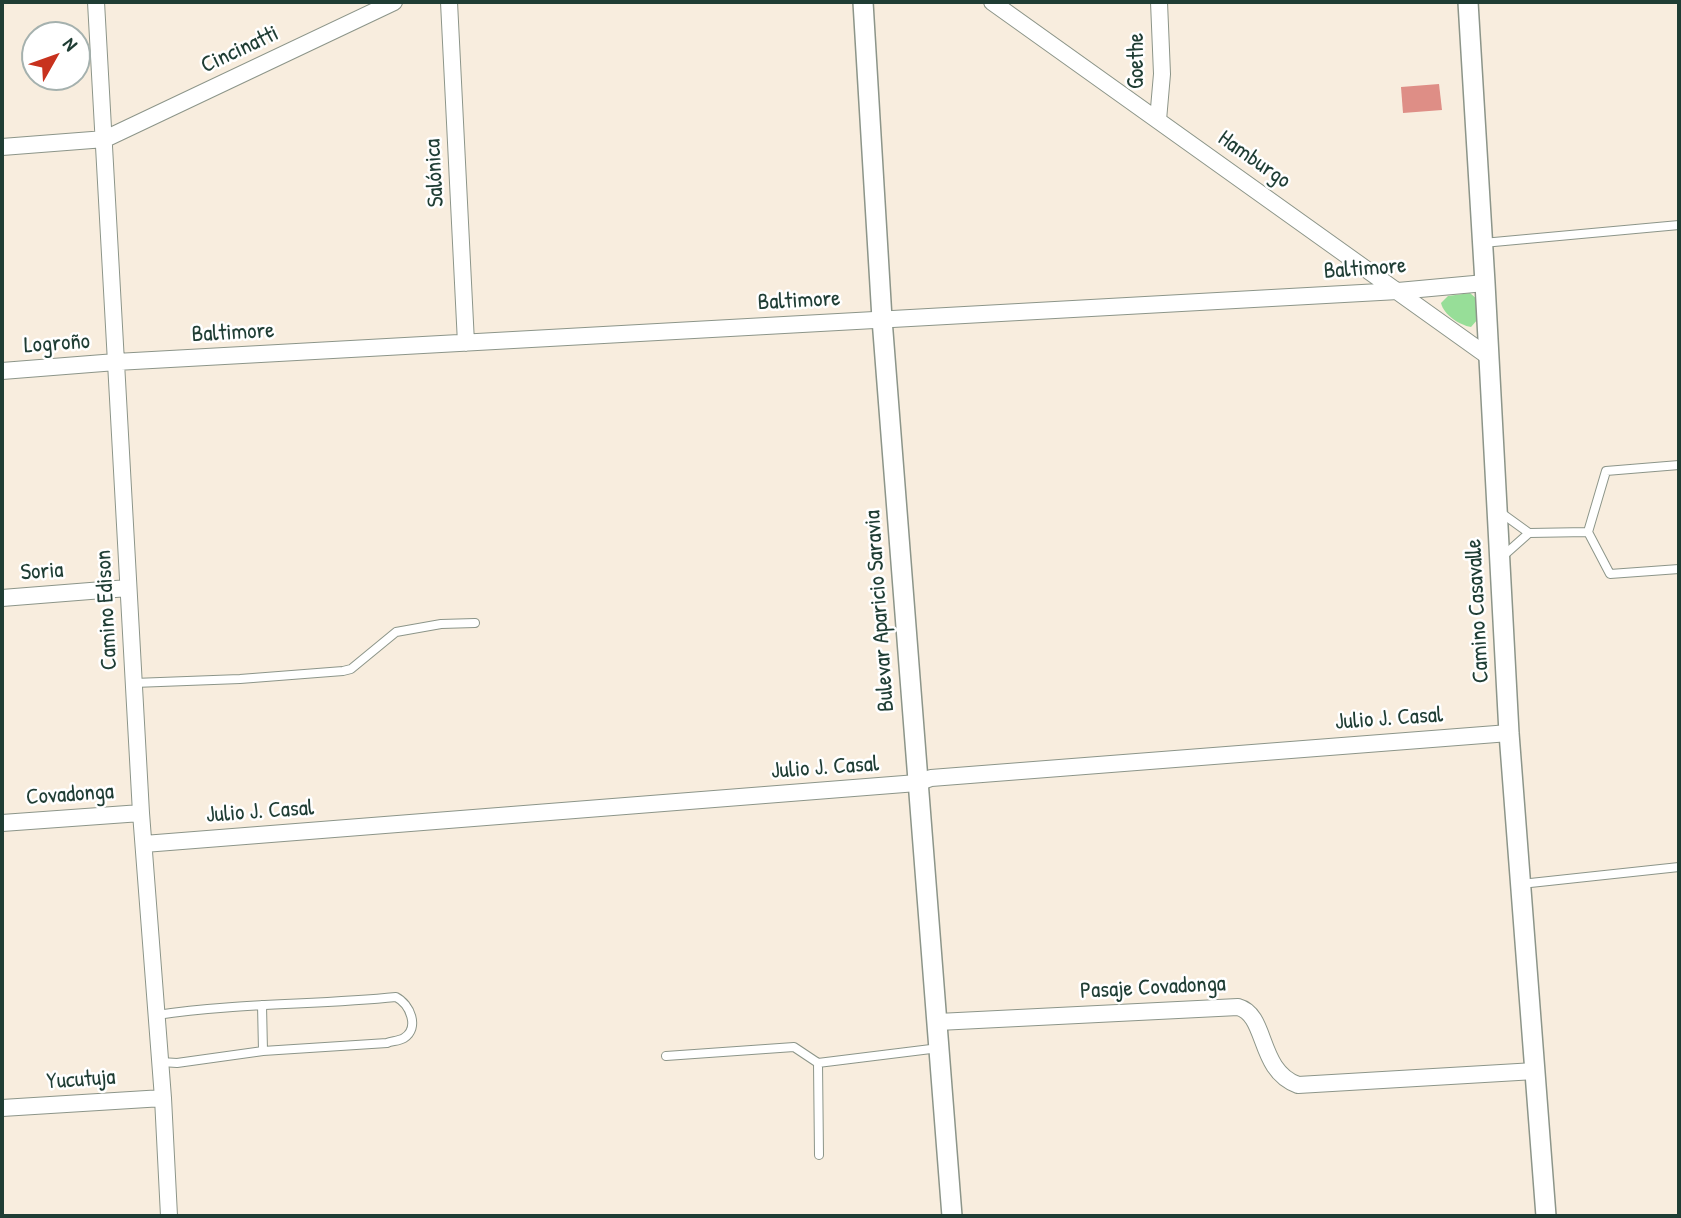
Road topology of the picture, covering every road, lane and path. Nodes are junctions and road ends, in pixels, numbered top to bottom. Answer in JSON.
{"nodes":[{"id":1,"x":96,"y":2,"type":"edge"},
{"id":2,"x":394,"y":2,"type":"edge"},
{"id":3,"x":449,"y":2,"type":"edge"},
{"id":4,"x":863,"y":2,"type":"edge"},
{"id":5,"x":992,"y":2,"type":"edge"},
{"id":6,"x":1159,"y":2,"type":"edge"},
{"id":7,"x":1468,"y":2,"type":"edge"},
{"id":8,"x":1158,"y":120,"type":"junction"},
{"id":9,"x":105,"y":139,"type":"junction"},
{"id":10,"x":2,"y":147,"type":"edge"},
{"id":11,"x":1679,"y":225,"type":"edge"},
{"id":12,"x":1483,"y":243,"type":"junction"},
{"id":13,"x":1485,"y":283,"type":"junction"},
{"id":14,"x":1398,"y":291,"type":"junction"},
{"id":15,"x":882,"y":319,"type":"junction"},
{"id":16,"x":466,"y":342,"type":"junction"},
{"id":17,"x":1489,"y":357,"type":"junction"},
{"id":18,"x":116,"y":362,"type":"junction"},
{"id":19,"x":2,"y":371,"type":"edge"},
{"id":20,"x":1679,"y":465,"type":"edge"},
{"id":21,"x":1497,"y":509,"type":"junction"},
{"id":22,"x":1588,"y":532,"type":"junction"},
{"id":23,"x":1528,"y":533,"type":"junction"},
{"id":24,"x":1500,"y":559,"type":"junction"},
{"id":25,"x":1679,"y":569,"type":"edge"},
{"id":26,"x":128,"y":588,"type":"junction"},
{"id":27,"x":2,"y":598,"type":"edge"},
{"id":28,"x":475,"y":624,"type":"dead end"},
{"id":29,"x":134,"y":683,"type":"junction"},
{"id":30,"x":1509,"y":733,"type":"junction"},
{"id":31,"x":917,"y":783,"type":"junction"},
{"id":32,"x":141,"y":813,"type":"junction"},
{"id":33,"x":2,"y":823,"type":"edge"},
{"id":34,"x":144,"y":844,"type":"junction"},
{"id":35,"x":1679,"y":867,"type":"edge"},
{"id":36,"x":1521,"y":884,"type":"junction"},
{"id":37,"x":262,"y":1005,"type":"junction"},
{"id":38,"x":157,"y":1016,"type":"junction"},
{"id":39,"x":938,"y":1022,"type":"junction"},
{"id":40,"x":939,"y":1048,"type":"junction"},
{"id":41,"x":263,"y":1051,"type":"junction"},
{"id":42,"x":666,"y":1056,"type":"dead end"},
{"id":43,"x":161,"y":1062,"type":"junction"},
{"id":44,"x":818,"y":1063,"type":"junction"},
{"id":45,"x":1535,"y":1071,"type":"junction"},
{"id":46,"x":163,"y":1098,"type":"junction"},
{"id":47,"x":2,"y":1108,"type":"edge"},
{"id":48,"x":819,"y":1155,"type":"dead end"},
{"id":49,"x":169,"y":1216,"type":"edge"},
{"id":50,"x":952,"y":1216,"type":"edge"},
{"id":51,"x":1546,"y":1216,"type":"edge"}],
"edges":[{"from":1,"to":9,"type":"street","name":"Camino Edison"},
{"from":2,"to":9,"type":"street","name":"Cincinatti"},
{"from":3,"to":16,"type":"street","name":"Salónica"},
{"from":4,"to":15,"type":"street","name":"Bulevar Aparicio Saravia"},
{"from":5,"to":8,"type":"street","name":"Hamburgo"},
{"from":6,"to":8,"type":"street","name":"Goethe"},
{"from":7,"to":12,"type":"street","name":"Camino Casavalle"},
{"from":8,"to":14,"type":"street","name":"Hamburgo"},
{"from":9,"to":10,"type":"street"},
{"from":9,"to":18,"type":"street","name":"Camino Edison"},
{"from":11,"to":12,"type":"lane"},
{"from":12,"to":13,"type":"street","name":"Camino Casavalle"},
{"from":13,"to":14,"type":"street","name":"Baltimore"},
{"from":13,"to":17,"type":"street","name":"Camino Casavalle"},
{"from":14,"to":15,"type":"street","name":"Baltimore"},
{"from":14,"to":17,"type":"street","name":"Hamburgo"},
{"from":15,"to":16,"type":"street","name":"Baltimore"},
{"from":15,"to":31,"type":"street","name":"Bulevar Aparicio Saravia"},
{"from":16,"to":18,"type":"street","name":"Baltimore"},
{"from":17,"to":21,"type":"street","name":"Camino Casavalle"},
{"from":18,"to":19,"type":"street","name":"Logroño"},
{"from":18,"to":26,"type":"street","name":"Camino Edison"},
{"from":20,"to":22,"type":"lane"},
{"from":21,"to":23,"type":"lane"},
{"from":21,"to":24,"type":"street","name":"Camino Casavalle"},
{"from":22,"to":23,"type":"lane"},
{"from":22,"to":25,"type":"lane"},
{"from":23,"to":24,"type":"lane"},
{"from":24,"to":30,"type":"street","name":"Camino Casavalle"},
{"from":26,"to":27,"type":"street","name":"Soria"},
{"from":26,"to":29,"type":"street","name":"Camino Edison"},
{"from":28,"to":29,"type":"lane"},
{"from":29,"to":32,"type":"street","name":"Camino Edison"},
{"from":30,"to":31,"type":"street","name":"Julio J. Casal"},
{"from":30,"to":36,"type":"street","name":"Camino Casavalle"},
{"from":31,"to":34,"type":"street","name":"Julio J. Casal"},
{"from":31,"to":39,"type":"street","name":"Bulevar Aparicio Saravia"},
{"from":32,"to":33,"type":"street","name":"Covadonga"},
{"from":32,"to":34,"type":"street","name":"Camino Edison"},
{"from":34,"to":38,"type":"street","name":"Camino Edison"},
{"from":35,"to":36,"type":"lane"},
{"from":36,"to":45,"type":"street","name":"Camino Casavalle"},
{"from":37,"to":38,"type":"lane"},
{"from":37,"to":41,"type":"lane"},
{"from":37,"to":41,"type":"lane"},
{"from":38,"to":43,"type":"street","name":"Camino Edison"},
{"from":39,"to":40,"type":"street","name":"Bulevar Aparicio Saravia"},
{"from":39,"to":45,"type":"street","name":"Pasaje Covadonga"},
{"from":40,"to":44,"type":"lane"},
{"from":40,"to":50,"type":"street","name":"Bulevar Aparicio Saravia"},
{"from":41,"to":43,"type":"lane"},
{"from":42,"to":44,"type":"lane"},
{"from":43,"to":46,"type":"street","name":"Camino Edison"},
{"from":44,"to":48,"type":"lane"},
{"from":45,"to":51,"type":"street","name":"Camino Casavalle"},
{"from":46,"to":47,"type":"street","name":"Yucutuja"},
{"from":46,"to":49,"type":"street","name":"Camino Edison"}]}
